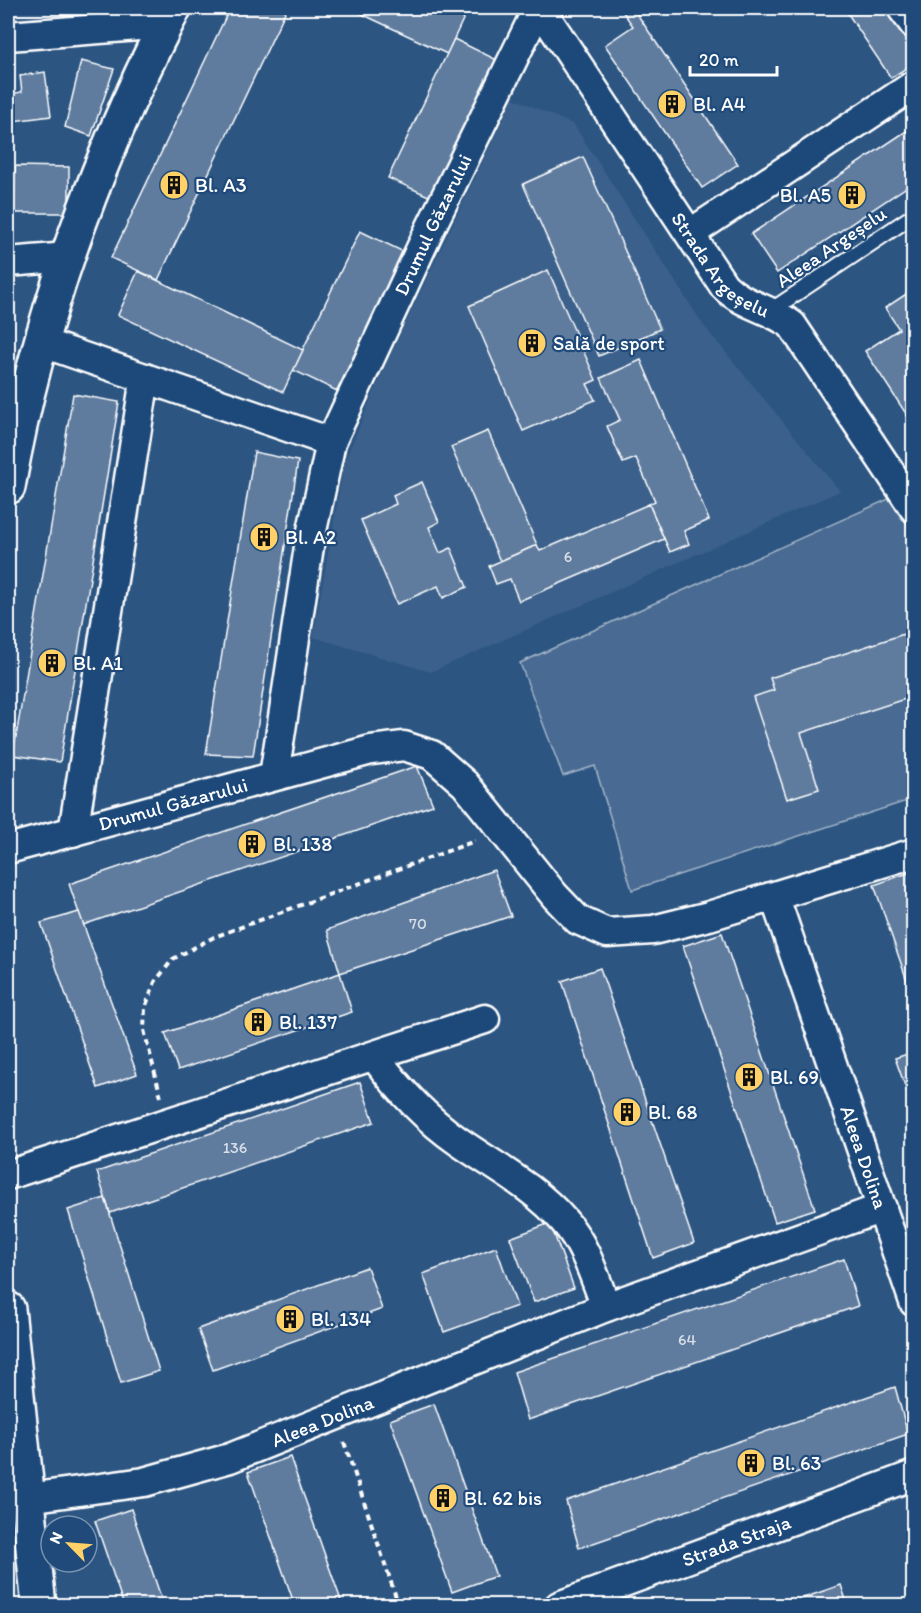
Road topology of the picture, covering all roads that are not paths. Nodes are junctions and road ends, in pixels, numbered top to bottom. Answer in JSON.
{"nodes":[{"id":1,"x":539,"y":8,"type":"edge"},
{"id":2,"x":902,"y":8,"type":"edge"},
{"id":3,"x":170,"y":16,"type":"edge"},
{"id":4,"x":914,"y":24,"type":"edge"},
{"id":5,"x":8,"y":36,"type":"edge"},
{"id":6,"x":914,"y":85,"type":"edge"},
{"id":7,"x":914,"y":215,"type":"edge"},
{"id":8,"x":691,"y":233,"type":"junction"},
{"id":9,"x":68,"y":257,"type":"junction"},
{"id":10,"x":8,"y":262,"type":"edge"},
{"id":11,"x":770,"y":311,"type":"junction"},
{"id":12,"x":40,"y":342,"type":"junction"},
{"id":13,"x":145,"y":378,"type":"junction"},
{"id":14,"x":331,"y":442,"type":"junction"},
{"id":15,"x":8,"y":487,"type":"edge"},
{"id":16,"x":914,"y":508,"type":"edge"},
{"id":17,"x":274,"y":776,"type":"junction"},
{"id":18,"x":73,"y":832,"type":"junction"},
{"id":19,"x":8,"y":849,"type":"edge"},
{"id":20,"x":914,"y":853,"type":"edge"},
{"id":21,"x":775,"y":898,"type":"junction"},
{"id":22,"x":485,"y":1019,"type":"dead end"},
{"id":23,"x":375,"y":1057,"type":"junction"},
{"id":24,"x":8,"y":1175,"type":"edge"},
{"id":25,"x":882,"y":1208,"type":"junction"},
{"id":26,"x":914,"y":1302,"type":"edge"},
{"id":27,"x":606,"y":1307,"type":"junction"},
{"id":28,"x":8,"y":1309,"type":"edge"},
{"id":29,"x":914,"y":1475,"type":"edge"},
{"id":30,"x":28,"y":1498,"type":"junction"},
{"id":31,"x":39,"y":1605,"type":"edge"},
{"id":32,"x":559,"y":1605,"type":"edge"}],
"edges":[{"from":1,"to":8,"type":"street","name":"Strada Argeșelu"},
{"from":1,"to":14,"type":"street","name":"Drumul Găzarului"},
{"from":2,"to":4,"type":"street"},
{"from":3,"to":5,"type":"street"},
{"from":3,"to":9,"type":"street"},
{"from":6,"to":8,"type":"street"},
{"from":7,"to":11,"type":"lane","name":"Aleea Argeșelu"},
{"from":8,"to":11,"type":"street","name":"Strada Argeșelu"},
{"from":9,"to":10,"type":"street"},
{"from":9,"to":12,"type":"street"},
{"from":11,"to":16,"type":"street","name":"Strada Argeșelu"},
{"from":12,"to":13,"type":"street"},
{"from":12,"to":15,"type":"street"},
{"from":13,"to":14,"type":"street"},
{"from":13,"to":18,"type":"street","name":"Drumul Găzarului"},
{"from":14,"to":17,"type":"street","name":"Drumul Găzarului"},
{"from":17,"to":18,"type":"street","name":"Drumul Găzarului"},
{"from":17,"to":21,"type":"street","name":"Drumul Găzarului"},
{"from":18,"to":19,"type":"street","name":"Drumul Găzarului"},
{"from":20,"to":21,"type":"street"},
{"from":21,"to":25,"type":"street","name":"Aleea Dolina"},
{"from":22,"to":23,"type":"street"},
{"from":23,"to":24,"type":"street"},
{"from":23,"to":27,"type":"street"},
{"from":25,"to":26,"type":"street"},
{"from":25,"to":27,"type":"street","name":"Aleea Dolina"},
{"from":27,"to":30,"type":"street","name":"Aleea Dolina"},
{"from":28,"to":30,"type":"street"},
{"from":29,"to":32,"type":"street","name":"Strada Straja"},
{"from":30,"to":31,"type":"street"}]}
